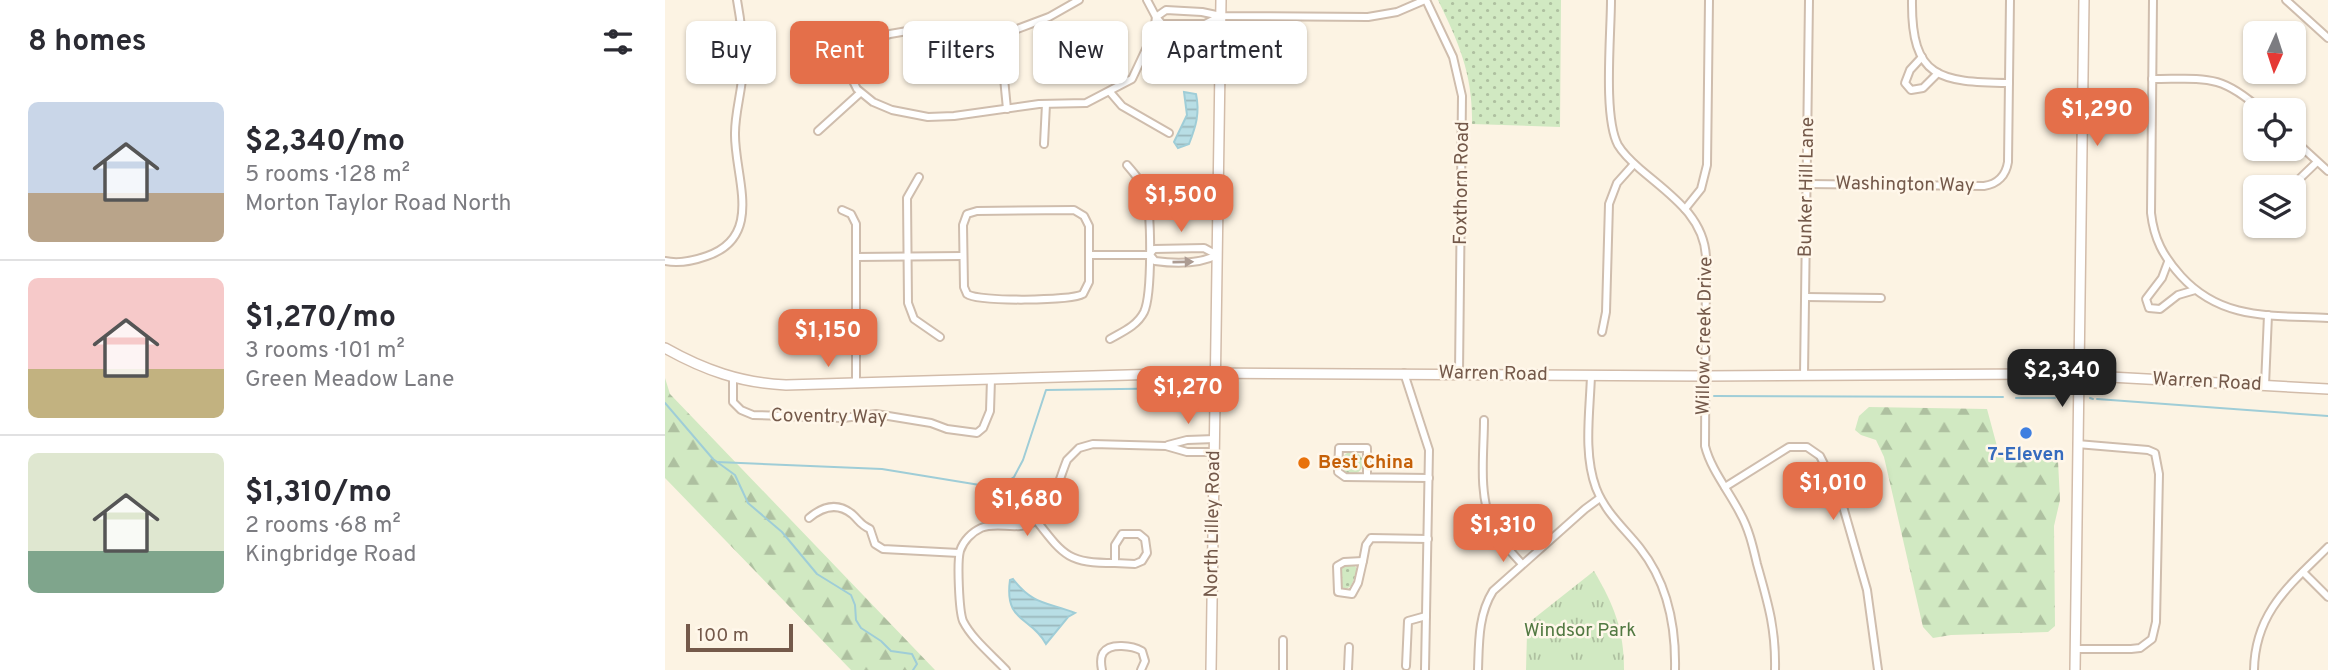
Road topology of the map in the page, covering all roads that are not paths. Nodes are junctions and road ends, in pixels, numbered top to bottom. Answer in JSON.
{"nodes":[{"id":1,"x":737,"y":0,"type":"edge"},
{"id":2,"x":1079,"y":0,"type":"edge"},
{"id":3,"x":1147,"y":0,"type":"edge"},
{"id":4,"x":1221,"y":0,"type":"edge"},
{"id":5,"x":1425,"y":0,"type":"edge"},
{"id":6,"x":1611,"y":0,"type":"edge"},
{"id":7,"x":1709,"y":0,"type":"edge"},
{"id":8,"x":1809,"y":0,"type":"edge"},
{"id":9,"x":1912,"y":0,"type":"edge"},
{"id":10,"x":2011,"y":0,"type":"edge"},
{"id":11,"x":2084,"y":0,"type":"edge"},
{"id":12,"x":2153,"y":0,"type":"edge"},
{"id":13,"x":2286,"y":0,"type":"edge"},
{"id":14,"x":1221,"y":16,"type":"junction"},
{"id":15,"x":1156,"y":17,"type":"junction"},
{"id":16,"x":1019,"y":29,"type":"edge"},
{"id":17,"x":2328,"y":38,"type":"edge"},
{"id":18,"x":1922,"y":57,"type":"junction"},
{"id":19,"x":1938,"y":73,"type":"junction"},
{"id":20,"x":2152,"y":79,"type":"junction"},
{"id":21,"x":2009,"y":83,"type":"junction"},
{"id":22,"x":854,"y":84,"type":"edge"},
{"id":23,"x":1005,"y":84,"type":"edge"},
{"id":24,"x":1109,"y":92,"type":"junction"},
{"id":25,"x":860,"y":93,"type":"junction"},
{"id":26,"x":2248,"y":98,"type":"edge"},
{"id":27,"x":1046,"y":104,"type":"junction"},
{"id":28,"x":1007,"y":109,"type":"junction"},
{"id":29,"x":818,"y":131,"type":"dead end"},
{"id":30,"x":1169,"y":133,"type":"dead end"},
{"id":31,"x":1044,"y":144,"type":"dead end"},
{"id":32,"x":2306,"y":151,"type":"edge"},
{"id":33,"x":2318,"y":162,"type":"junction"},
{"id":34,"x":1635,"y":164,"type":"junction"},
{"id":35,"x":1127,"y":165,"type":"dead end"},
{"id":36,"x":2328,"y":171,"type":"edge"},
{"id":37,"x":2304,"y":175,"type":"edge"},
{"id":38,"x":919,"y":177,"type":"dead end"},
{"id":39,"x":1807,"y":184,"type":"junction"},
{"id":40,"x":1685,"y":208,"type":"junction"},
{"id":41,"x":842,"y":210,"type":"dead end"},
{"id":42,"x":1090,"y":255,"type":"junction"},
{"id":43,"x":1149,"y":255,"type":"junction"},
{"id":44,"x":1217,"y":255,"type":"junction"},
{"id":45,"x":907,"y":256,"type":"junction"},
{"id":46,"x":856,"y":257,"type":"junction"},
{"id":47,"x":963,"y":257,"type":"junction"},
{"id":48,"x":665,"y":261,"type":"edge"},
{"id":49,"x":2168,"y":262,"type":"junction"},
{"id":50,"x":2195,"y":290,"type":"junction"},
{"id":51,"x":1806,"y":297,"type":"junction"},
{"id":52,"x":1881,"y":298,"type":"dead end"},
{"id":53,"x":2268,"y":315,"type":"junction"},
{"id":54,"x":2328,"y":318,"type":"edge"},
{"id":55,"x":1602,"y":332,"type":"dead end"},
{"id":56,"x":940,"y":338,"type":"dead end"},
{"id":57,"x":1110,"y":339,"type":"dead end"},
{"id":58,"x":665,"y":348,"type":"edge"},
{"id":59,"x":1215,"y":373,"type":"junction"},
{"id":60,"x":1404,"y":373,"type":"junction"},
{"id":61,"x":1459,"y":373,"type":"junction"},
{"id":62,"x":1591,"y":375,"type":"junction"},
{"id":63,"x":1804,"y":375,"type":"junction"},
{"id":64,"x":2078,"y":375,"type":"junction"},
{"id":65,"x":1705,"y":376,"type":"junction"},
{"id":66,"x":733,"y":378,"type":"junction"},
{"id":67,"x":991,"y":379,"type":"junction"},
{"id":68,"x":856,"y":384,"type":"junction"},
{"id":69,"x":2265,"y":385,"type":"junction"},
{"id":70,"x":2328,"y":389,"type":"edge"},
{"id":71,"x":1484,"y":419,"type":"dead end"},
{"id":72,"x":1215,"y":439,"type":"junction"},
{"id":73,"x":2077,"y":444,"type":"junction"},
{"id":74,"x":1166,"y":446,"type":"junction"},
{"id":75,"x":1215,"y":452,"type":"junction"},
{"id":76,"x":1367,"y":477,"type":"junction"},
{"id":77,"x":1429,"y":478,"type":"junction"},
{"id":78,"x":1725,"y":487,"type":"junction"},
{"id":79,"x":1601,"y":498,"type":"junction"},
{"id":80,"x":810,"y":518,"type":"dead end"},
{"id":81,"x":1035,"y":520,"type":"junction"},
{"id":82,"x":1428,"y":539,"type":"junction"},
{"id":83,"x":2328,"y":547,"type":"edge"},
{"id":84,"x":960,"y":552,"type":"junction"},
{"id":85,"x":1363,"y":561,"type":"junction"},
{"id":86,"x":1115,"y":563,"type":"junction"},
{"id":87,"x":1522,"y":564,"type":"junction"},
{"id":88,"x":2303,"y":572,"type":"junction"},
{"id":89,"x":2328,"y":597,"type":"edge"},
{"id":90,"x":1426,"y":616,"type":"junction"},
{"id":91,"x":1283,"y":640,"type":"dead end"},
{"id":92,"x":1349,"y":647,"type":"dead end"},
{"id":93,"x":2075,"y":649,"type":"junction"},
{"id":94,"x":1406,"y":666,"type":"dead end"},
{"id":95,"x":1006,"y":670,"type":"edge"},
{"id":96,"x":1102,"y":670,"type":"edge"},
{"id":97,"x":1141,"y":670,"type":"edge"},
{"id":98,"x":1211,"y":670,"type":"edge"},
{"id":99,"x":1283,"y":670,"type":"edge"},
{"id":100,"x":1348,"y":670,"type":"edge"},
{"id":101,"x":1425,"y":670,"type":"edge"},
{"id":102,"x":1478,"y":670,"type":"edge"},
{"id":103,"x":1675,"y":670,"type":"edge"},
{"id":104,"x":1775,"y":670,"type":"edge"},
{"id":105,"x":1878,"y":670,"type":"edge"},
{"id":106,"x":2075,"y":670,"type":"edge"},
{"id":107,"x":2254,"y":670,"type":"edge"}],
"edges":[{"from":1,"to":48,"type":"street"},
{"from":2,"to":16,"type":"street"},
{"from":3,"to":15,"type":"street"},
{"from":4,"to":14,"type":"main road","name":"North Lilley Road"},
{"from":5,"to":14,"type":"street"},
{"from":5,"to":61,"type":"street","name":"Foxthorn Road"},
{"from":6,"to":34,"type":"street","name":"Willow Creek Drive"},
{"from":7,"to":40,"type":"street"},
{"from":8,"to":39,"type":"street","name":"Bunker Hill Lane"},
{"from":9,"to":18,"type":"street"},
{"from":10,"to":21,"type":"street"},
{"from":11,"to":64,"type":"main road"},
{"from":12,"to":20,"type":"street"},
{"from":13,"to":17,"type":"street"},
{"from":14,"to":15,"type":"street"},
{"from":14,"to":15,"type":"street"},
{"from":14,"to":44,"type":"main road","name":"North Lilley Road"},
{"from":15,"to":24,"type":"street"},
{"from":18,"to":19,"type":"street"},
{"from":18,"to":19,"type":"street"},
{"from":19,"to":21,"type":"street"},
{"from":20,"to":26,"type":"street"},
{"from":20,"to":49,"type":"street"},
{"from":21,"to":39,"type":"street","name":"Washington Way"},
{"from":22,"to":25,"type":"street"},
{"from":23,"to":28,"type":"street"},
{"from":24,"to":27,"type":"street"},
{"from":24,"to":30,"type":"street"},
{"from":25,"to":28,"type":"street"},
{"from":25,"to":29,"type":"street"},
{"from":27,"to":28,"type":"street"},
{"from":27,"to":31,"type":"street"},
{"from":32,"to":33,"type":"street"},
{"from":33,"to":36,"type":"street"},
{"from":33,"to":37,"type":"street"},
{"from":34,"to":40,"type":"street","name":"Willow Creek Drive"},
{"from":34,"to":55,"type":"street"},
{"from":35,"to":43,"type":"street"},
{"from":38,"to":45,"type":"street"},
{"from":39,"to":51,"type":"street","name":"Bunker Hill Lane"},
{"from":40,"to":65,"type":"street","name":"Willow Creek Drive"},
{"from":41,"to":46,"type":"street"},
{"from":42,"to":43,"type":"street"},
{"from":42,"to":47,"type":"street"},
{"from":42,"to":47,"type":"street"},
{"from":43,"to":44,"type":"street","one_way":true},
{"from":43,"to":44,"type":"street"},
{"from":43,"to":57,"type":"street"},
{"from":44,"to":59,"type":"main road","name":"North Lilley Road"},
{"from":45,"to":46,"type":"street"},
{"from":45,"to":47,"type":"street"},
{"from":45,"to":56,"type":"street"},
{"from":46,"to":68,"type":"street"},
{"from":49,"to":50,"type":"street"},
{"from":49,"to":50,"type":"street"},
{"from":50,"to":53,"type":"street"},
{"from":51,"to":52,"type":"street"},
{"from":51,"to":63,"type":"street","name":"Bunker Hill Lane"},
{"from":53,"to":54,"type":"street"},
{"from":53,"to":69,"type":"street"},
{"from":58,"to":66,"type":"main road","name":"Warren Road"},
{"from":59,"to":60,"type":"main road","name":"Warren Road"},
{"from":59,"to":67,"type":"main road","name":"Warren Road"},
{"from":59,"to":72,"type":"main road","name":"North Lilley Road"},
{"from":60,"to":61,"type":"main road","name":"Warren Road"},
{"from":60,"to":77,"type":"street"},
{"from":61,"to":62,"type":"main road","name":"Warren Road"},
{"from":62,"to":65,"type":"main road","name":"Warren Road"},
{"from":62,"to":79,"type":"street"},
{"from":63,"to":64,"type":"main road","name":"Warren Road"},
{"from":63,"to":65,"type":"main road","name":"Warren Road"},
{"from":64,"to":69,"type":"main road","name":"Warren Road"},
{"from":64,"to":73,"type":"main road"},
{"from":65,"to":78,"type":"street","name":"Willow Creek Drive"},
{"from":66,"to":67,"type":"street","name":"Coventry Way"},
{"from":66,"to":68,"type":"main road","name":"Warren Road"},
{"from":67,"to":68,"type":"main road","name":"Warren Road"},
{"from":69,"to":70,"type":"main road","name":"Warren Road"},
{"from":71,"to":87,"type":"street"},
{"from":72,"to":74,"type":"street"},
{"from":72,"to":75,"type":"main road","name":"North Lilley Road"},
{"from":73,"to":93,"type":"main road"},
{"from":73,"to":93,"type":"street"},
{"from":74,"to":75,"type":"street"},
{"from":74,"to":81,"type":"street"},
{"from":75,"to":98,"type":"main road","name":"North Lilley Road"},
{"from":76,"to":76,"type":"street"},
{"from":76,"to":77,"type":"street"},
{"from":77,"to":82,"type":"street"},
{"from":78,"to":104,"type":"street","name":"Willow Creek Drive"},
{"from":78,"to":105,"type":"street"},
{"from":79,"to":87,"type":"street"},
{"from":79,"to":103,"type":"street"},
{"from":80,"to":84,"type":"street"},
{"from":81,"to":84,"type":"street"},
{"from":81,"to":86,"type":"street"},
{"from":82,"to":85,"type":"street"},
{"from":82,"to":90,"type":"street"},
{"from":83,"to":88,"type":"street"},
{"from":84,"to":95,"type":"street"},
{"from":85,"to":85,"type":"street"},
{"from":86,"to":86,"type":"street"},
{"from":87,"to":102,"type":"street"},
{"from":88,"to":89,"type":"street"},
{"from":88,"to":107,"type":"street"},
{"from":90,"to":94,"type":"street"},
{"from":90,"to":101,"type":"street"},
{"from":91,"to":99,"type":"street"},
{"from":92,"to":100,"type":"street"},
{"from":93,"to":106,"type":"main road"},
{"from":96,"to":97,"type":"street"}]}
